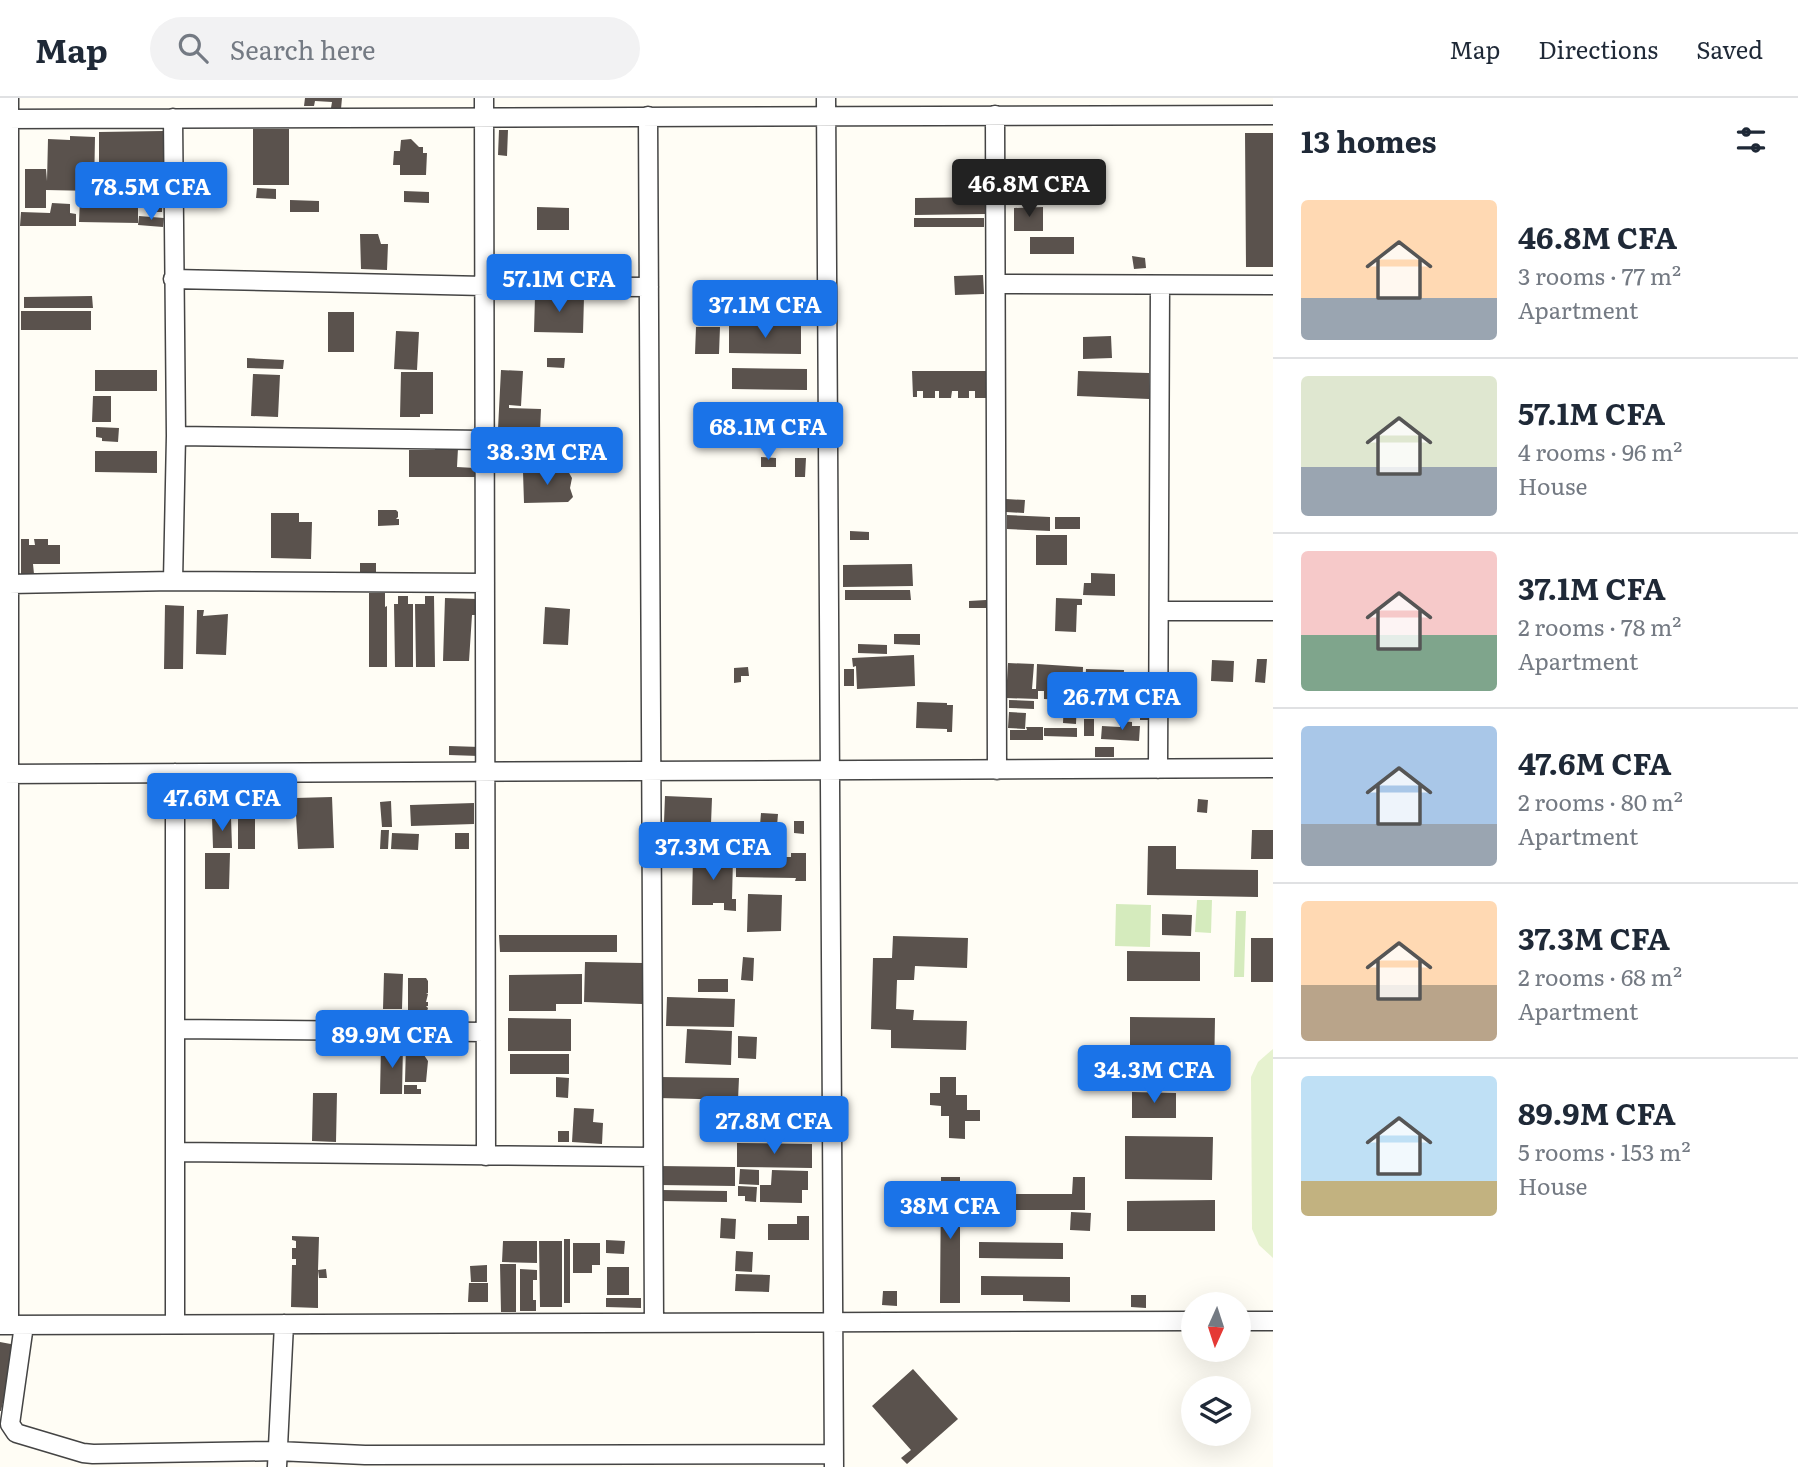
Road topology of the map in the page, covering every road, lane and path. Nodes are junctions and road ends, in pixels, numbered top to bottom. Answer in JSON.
{"nodes":[{"id":1,"x":9,"y":98,"type":"edge"},
{"id":2,"x":484,"y":98,"type":"edge"},
{"id":3,"x":1160,"y":106,"type":"edge"},
{"id":4,"x":826,"y":107,"type":"edge"},
{"id":5,"x":995,"y":115,"type":"junction"},
{"id":6,"x":1273,"y":115,"type":"edge"},
{"id":7,"x":648,"y":116,"type":"junction"},
{"id":8,"x":484,"y":117,"type":"junction"},
{"id":9,"x":173,"y":118,"type":"junction"},
{"id":10,"x":5,"y":119,"type":"edge"},
{"id":11,"x":173,"y":279,"type":"junction"},
{"id":12,"x":996,"y":284,"type":"junction"},
{"id":13,"x":1160,"y":285,"type":"junction"},
{"id":14,"x":1273,"y":285,"type":"edge"},
{"id":15,"x":484,"y":286,"type":"junction"},
{"id":16,"x":649,"y":287,"type":"junction"},
{"id":17,"x":176,"y":436,"type":"junction"},
{"id":18,"x":484,"y":440,"type":"junction"},
{"id":19,"x":173,"y":582,"type":"junction"},
{"id":20,"x":485,"y":583,"type":"junction"},
{"id":21,"x":9,"y":584,"type":"junction"},
{"id":22,"x":1159,"y":611,"type":"junction"},
{"id":23,"x":1273,"y":611,"type":"edge"},
{"id":24,"x":1273,"y":768,"type":"edge"},
{"id":25,"x":1158,"y":769,"type":"junction"},
{"id":26,"x":997,"y":770,"type":"junction"},
{"id":27,"x":651,"y":771,"type":"junction"},
{"id":28,"x":830,"y":771,"type":"junction"},
{"id":29,"x":485,"y":772,"type":"junction"},
{"id":30,"x":175,"y":773,"type":"junction"},
{"id":31,"x":5,"y":774,"type":"edge"},
{"id":32,"x":176,"y":1029,"type":"junction"},
{"id":33,"x":485,"y":1032,"type":"junction"},
{"id":34,"x":176,"y":1152,"type":"junction"},
{"id":35,"x":486,"y":1156,"type":"junction"},
{"id":36,"x":653,"y":1157,"type":"junction"},
{"id":37,"x":1181,"y":1321,"type":"edge"},
{"id":38,"x":1251,"y":1321,"type":"edge"},
{"id":39,"x":1273,"y":1321,"type":"edge"},
{"id":40,"x":654,"y":1322,"type":"junction"},
{"id":41,"x":833,"y":1322,"type":"junction"},
{"id":42,"x":176,"y":1324,"type":"junction"},
{"id":43,"x":284,"y":1324,"type":"junction"},
{"id":44,"x":11,"y":1325,"type":"edge"},
{"id":45,"x":277,"y":1459,"type":"edge"},
{"id":46,"x":834,"y":1461,"type":"edge"}],
"edges":[{"from":1,"to":10,"type":"street"},
{"from":2,"to":8,"type":"street"},
{"from":3,"to":5,"type":"street"},
{"from":3,"to":6,"type":"street"},
{"from":4,"to":5,"type":"street"},
{"from":4,"to":7,"type":"street"},
{"from":4,"to":28,"type":"street"},
{"from":5,"to":12,"type":"street"},
{"from":7,"to":8,"type":"street"},
{"from":7,"to":16,"type":"street"},
{"from":8,"to":9,"type":"street"},
{"from":8,"to":15,"type":"street"},
{"from":9,"to":10,"type":"street"},
{"from":9,"to":11,"type":"street"},
{"from":10,"to":21,"type":"street"},
{"from":11,"to":15,"type":"street"},
{"from":11,"to":17,"type":"street"},
{"from":12,"to":13,"type":"street"},
{"from":12,"to":26,"type":"street"},
{"from":13,"to":14,"type":"street"},
{"from":13,"to":22,"type":"street"},
{"from":15,"to":16,"type":"street"},
{"from":15,"to":18,"type":"street"},
{"from":16,"to":27,"type":"street"},
{"from":17,"to":18,"type":"street"},
{"from":17,"to":19,"type":"street"},
{"from":18,"to":20,"type":"street"},
{"from":19,"to":20,"type":"street"},
{"from":19,"to":21,"type":"street"},
{"from":20,"to":29,"type":"street"},
{"from":21,"to":31,"type":"street"},
{"from":22,"to":23,"type":"street"},
{"from":22,"to":25,"type":"street"},
{"from":24,"to":25,"type":"street"},
{"from":25,"to":26,"type":"street"},
{"from":26,"to":28,"type":"street"},
{"from":27,"to":28,"type":"street"},
{"from":27,"to":29,"type":"street"},
{"from":27,"to":36,"type":"street"},
{"from":28,"to":41,"type":"street"},
{"from":29,"to":30,"type":"street"},
{"from":29,"to":33,"type":"street"},
{"from":30,"to":31,"type":"street"},
{"from":30,"to":32,"type":"street"},
{"from":31,"to":44,"type":"street"},
{"from":32,"to":33,"type":"street"},
{"from":32,"to":34,"type":"street"},
{"from":33,"to":35,"type":"street"},
{"from":34,"to":35,"type":"street"},
{"from":34,"to":42,"type":"street"},
{"from":35,"to":36,"type":"street"},
{"from":36,"to":40,"type":"street"},
{"from":37,"to":41,"type":"street"},
{"from":38,"to":39,"type":"street"},
{"from":40,"to":41,"type":"street"},
{"from":40,"to":43,"type":"street"},
{"from":41,"to":46,"type":"street"},
{"from":42,"to":43,"type":"street"},
{"from":42,"to":44,"type":"street"},
{"from":43,"to":45,"type":"street"},
{"from":44,"to":45,"type":"street"},
{"from":45,"to":46,"type":"street"}]}
